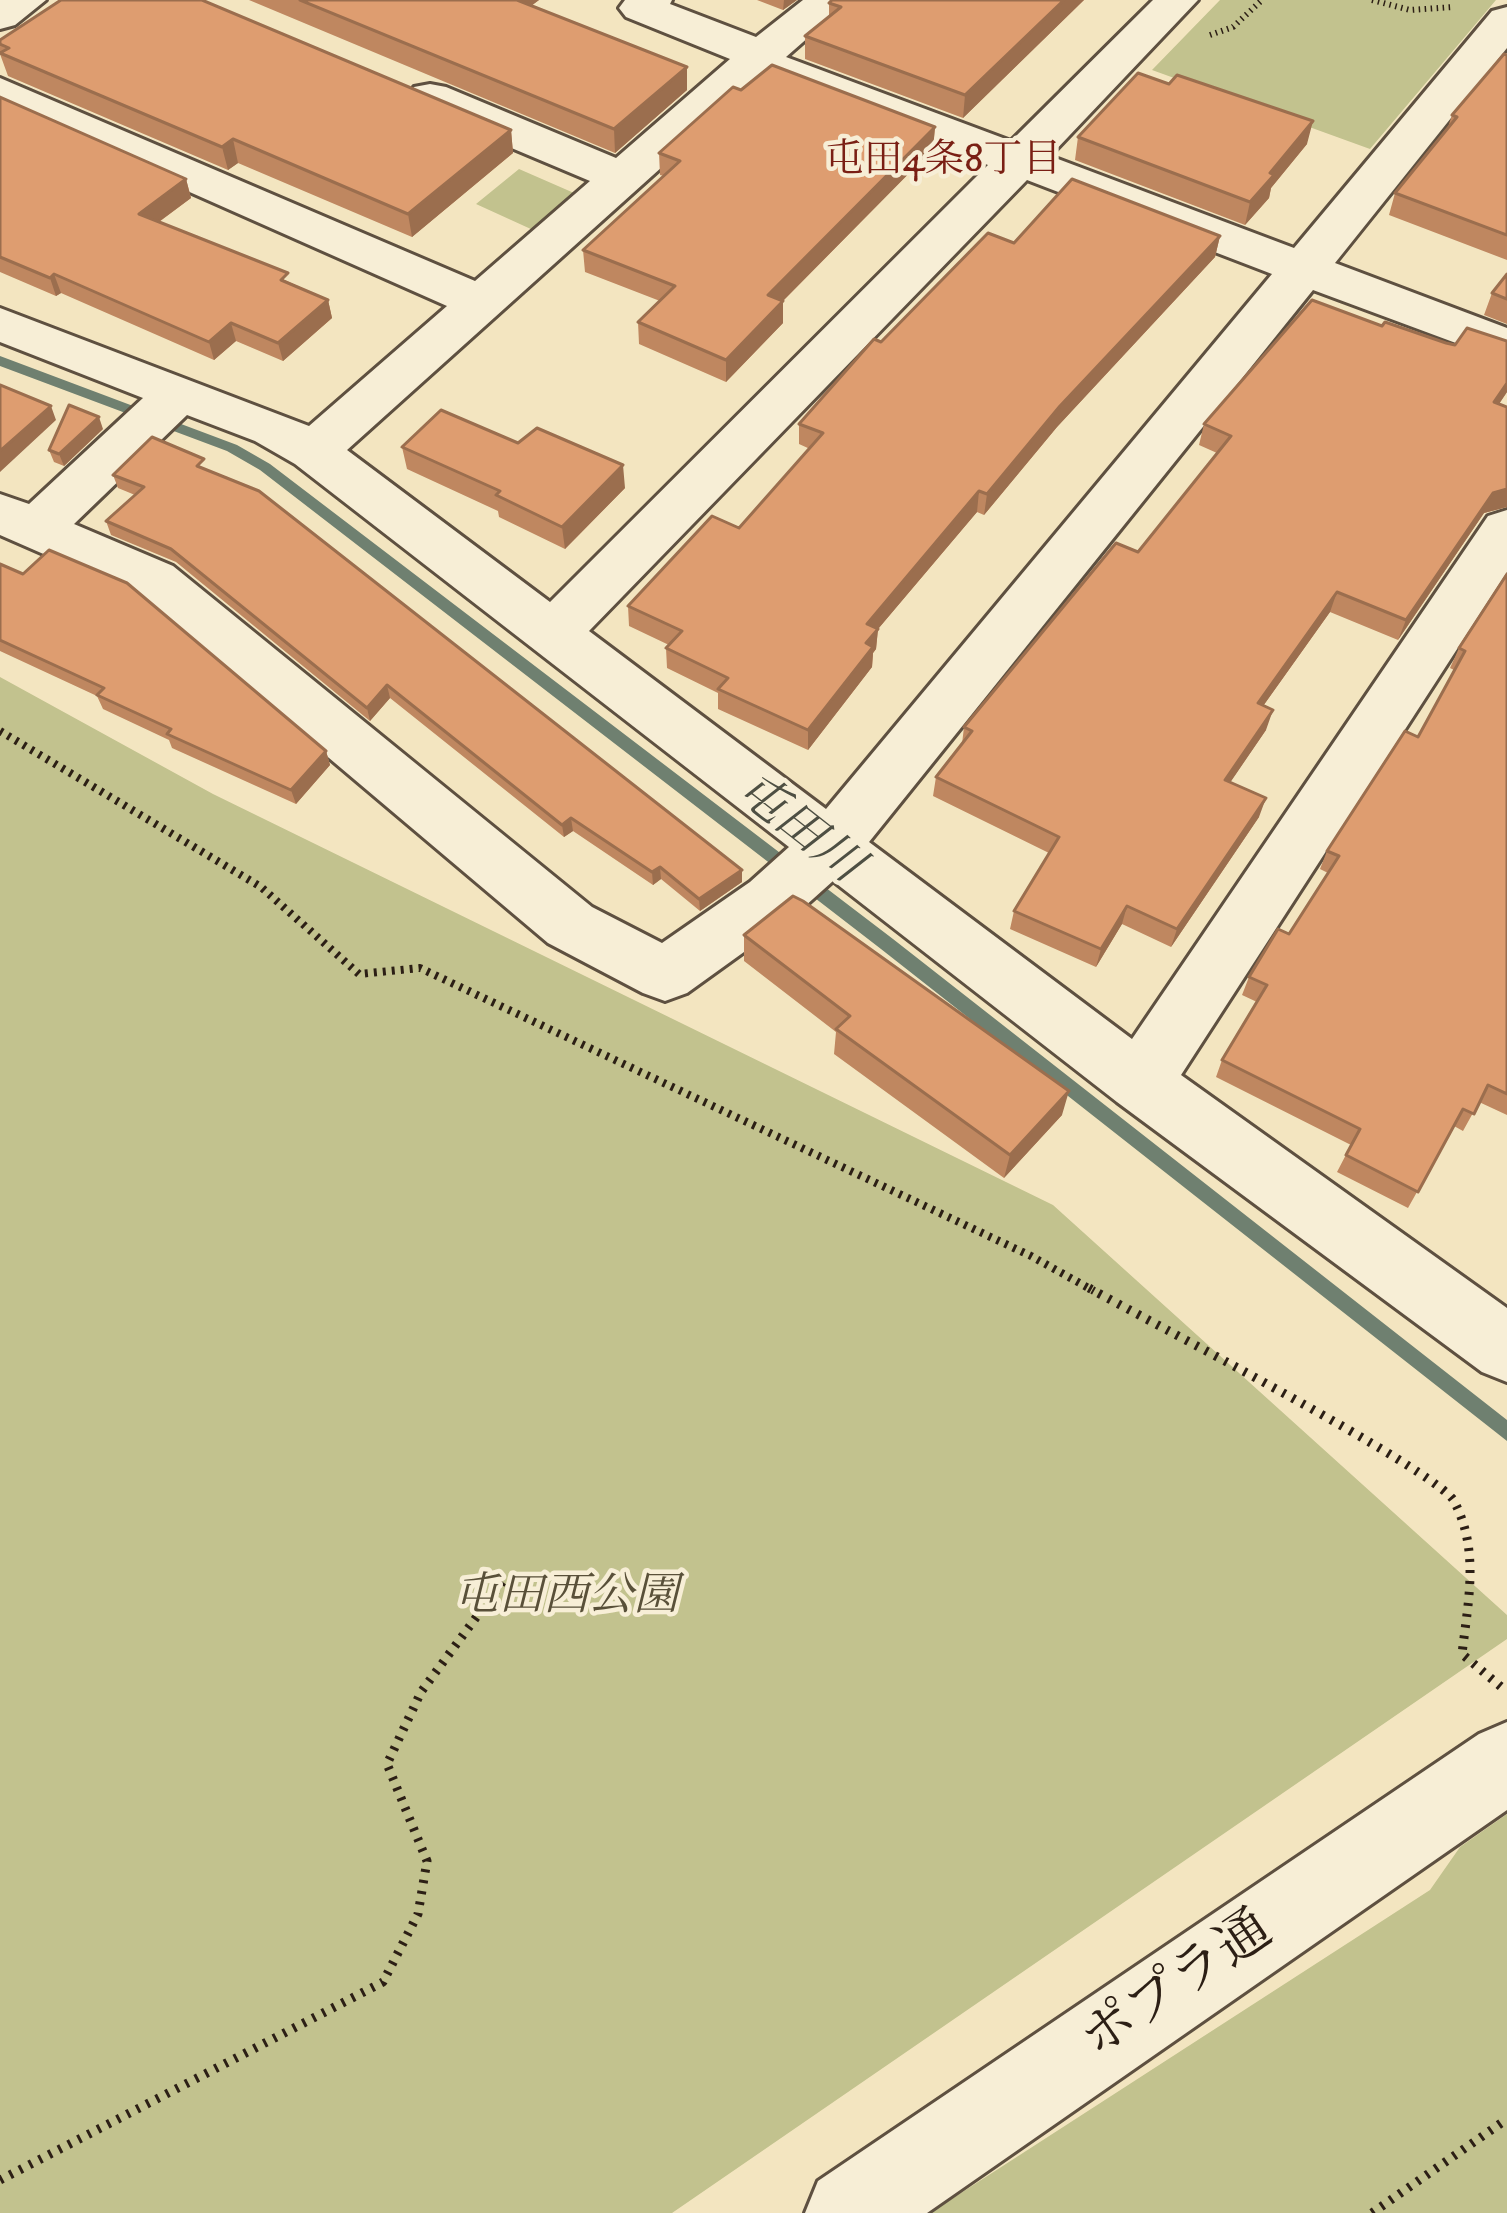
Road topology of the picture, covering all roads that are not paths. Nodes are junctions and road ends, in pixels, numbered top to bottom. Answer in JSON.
{"nodes":[{"id":1,"x":25,"y":0,"type":"edge"},
{"id":2,"x":830,"y":0,"type":"edge"},
{"id":3,"x":637,"y":3,"type":"edge"},
{"id":4,"x":0,"y":16,"type":"edge"},
{"id":5,"x":1489,"y":16,"type":"edge"},
{"id":6,"x":1188,"y":17,"type":"edge"},
{"id":7,"x":755,"y":60,"type":"junction"},
{"id":8,"x":390,"y":80,"type":"edge"},
{"id":9,"x":0,"y":91,"type":"edge"},
{"id":10,"x":1017,"y":160,"type":"junction"},
{"id":11,"x":622,"y":177,"type":"junction"},
{"id":12,"x":1300,"y":269,"type":"junction"},
{"id":13,"x":481,"y":302,"type":"junction"},
{"id":14,"x":0,"y":324,"type":"edge"},
{"id":15,"x":1507,"y":346,"type":"edge"},
{"id":16,"x":179,"y":393,"type":"junction"},
{"id":17,"x":313,"y":452,"type":"junction"},
{"id":18,"x":18,"y":521,"type":"edge"},
{"id":19,"x":1507,"y":529,"type":"edge"},
{"id":20,"x":554,"y":633,"type":"junction"},
{"id":21,"x":832,"y":846,"type":"junction"},
{"id":22,"x":1140,"y":1082,"type":"junction"},
{"id":23,"x":1507,"y":1349,"type":"edge"},
{"id":24,"x":1507,"y":1762,"type":"edge"},
{"id":25,"x":850,"y":2213,"type":"edge"}],
"edges":[{"from":1,"to":4,"type":"street"},
{"from":2,"to":7,"type":"street"},
{"from":3,"to":7,"type":"street"},
{"from":5,"to":12,"type":"street"},
{"from":6,"to":10,"type":"street"},
{"from":7,"to":10,"type":"street"},
{"from":7,"to":11,"type":"street"},
{"from":8,"to":11,"type":"street"},
{"from":9,"to":13,"type":"street"},
{"from":10,"to":12,"type":"street"},
{"from":10,"to":20,"type":"street"},
{"from":11,"to":13,"type":"street"},
{"from":12,"to":15,"type":"street"},
{"from":12,"to":21,"type":"street"},
{"from":13,"to":17,"type":"street"},
{"from":14,"to":16,"type":"street"},
{"from":16,"to":17,"type":"street"},
{"from":16,"to":18,"type":"street"},
{"from":17,"to":20,"type":"street"},
{"from":18,"to":21,"type":"street"},
{"from":19,"to":22,"type":"street"},
{"from":20,"to":21,"type":"street"},
{"from":21,"to":22,"type":"street"},
{"from":22,"to":23,"type":"street"},
{"from":24,"to":25,"type":"street","name":"ポプラ通"}]}
